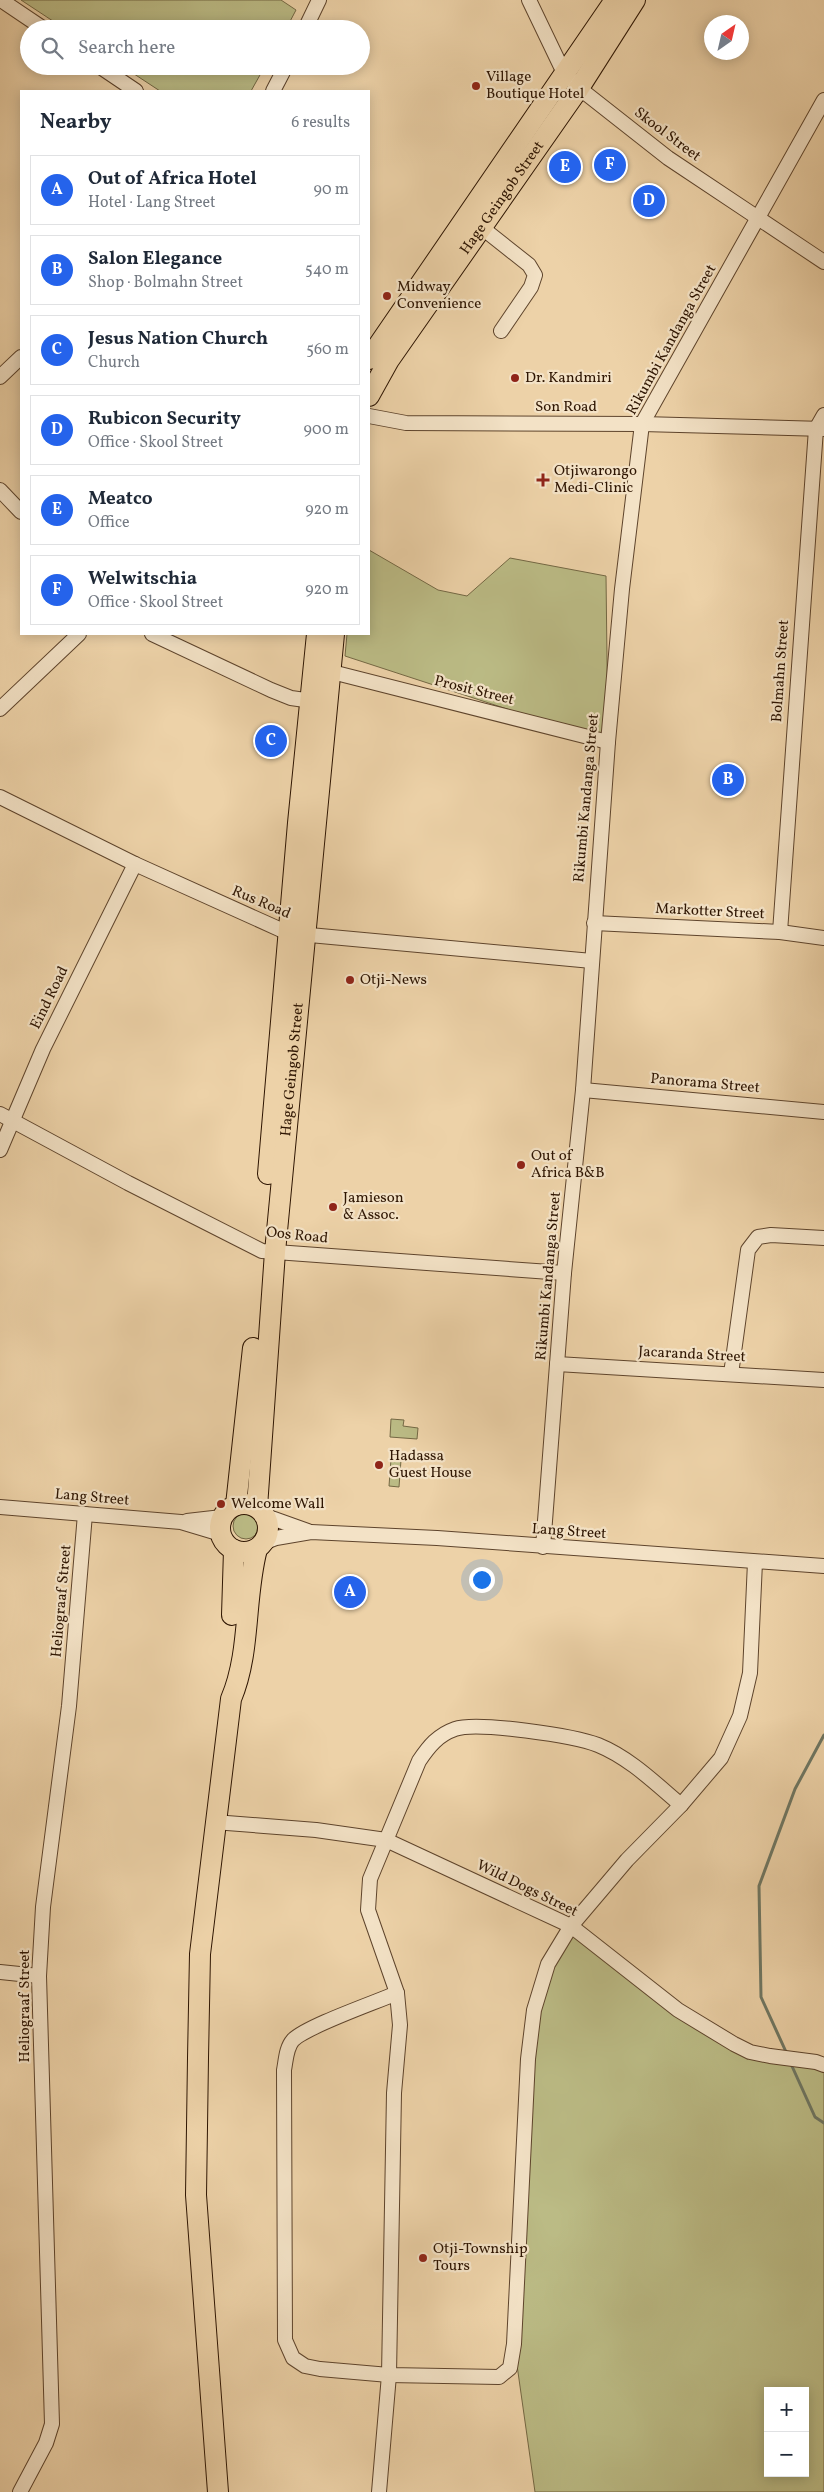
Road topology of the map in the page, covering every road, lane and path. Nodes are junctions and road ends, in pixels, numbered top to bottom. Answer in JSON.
{"nodes":[{"id":1,"x":1,"y":0,"type":"edge"},
{"id":2,"x":319,"y":0,"type":"edge"},
{"id":3,"x":529,"y":0,"type":"edge"},
{"id":4,"x":635,"y":0,"type":"edge"},
{"id":5,"x":613,"y":13,"type":"edge"},
{"id":6,"x":31,"y":20,"type":"edge"},
{"id":7,"x":309,"y":20,"type":"edge"},
{"id":8,"x":564,"y":73,"type":"junction"},
{"id":9,"x":112,"y":75,"type":"edge"},
{"id":10,"x":281,"y":75,"type":"edge"},
{"id":11,"x":579,"y":88,"type":"junction"},
{"id":12,"x":135,"y":90,"type":"edge"},
{"id":13,"x":274,"y":90,"type":"edge"},
{"id":14,"x":824,"y":100,"type":"edge"},
{"id":15,"x":758,"y":219,"type":"junction"},
{"id":16,"x":481,"y":227,"type":"junction"},
{"id":17,"x":824,"y":262,"type":"edge"},
{"id":18,"x":411,"y":312,"type":"junction"},
{"id":19,"x":501,"y":332,"type":"dead end"},
{"id":20,"x":375,"y":354,"type":"edge"},
{"id":21,"x":20,"y":358,"type":"edge"},
{"id":22,"x":0,"y":377,"type":"edge"},
{"id":23,"x":370,"y":389,"type":"edge"},
{"id":24,"x":824,"y":415,"type":"edge"},
{"id":25,"x":370,"y":416,"type":"edge"},
{"id":26,"x":642,"y":424,"type":"junction"},
{"id":27,"x":820,"y":429,"type":"edge"},
{"id":28,"x":0,"y":490,"type":"edge"},
{"id":29,"x":20,"y":511,"type":"edge"},
{"id":30,"x":78,"y":635,"type":"edge"},
{"id":31,"x":154,"y":635,"type":"edge"},
{"id":32,"x":317,"y":635,"type":"edge"},
{"id":33,"x":334,"y":635,"type":"edge"},
{"id":34,"x":332,"y":672,"type":"junction"},
{"id":35,"x":312,"y":701,"type":"junction"},
{"id":36,"x":0,"y":709,"type":"edge"},
{"id":37,"x":608,"y":742,"type":"junction"},
{"id":38,"x":0,"y":797,"type":"edge"},
{"id":39,"x":135,"y":864,"type":"junction"},
{"id":40,"x":594,"y":923,"type":"junction"},
{"id":41,"x":780,"y":932,"type":"junction"},
{"id":42,"x":297,"y":934,"type":"junction"},
{"id":43,"x":824,"y":938,"type":"edge"},
{"id":44,"x":592,"y":961,"type":"junction"},
{"id":45,"x":583,"y":1090,"type":"junction"},
{"id":46,"x":824,"y":1112,"type":"edge"},
{"id":47,"x":0,"y":1114,"type":"edge"},
{"id":48,"x":12,"y":1123,"type":"junction"},
{"id":49,"x":0,"y":1150,"type":"edge"},
{"id":50,"x":824,"y":1238,"type":"edge"},
{"id":51,"x":268,"y":1251,"type":"junction"},
{"id":52,"x":564,"y":1273,"type":"junction"},
{"id":53,"x":557,"y":1364,"type":"junction"},
{"id":54,"x":731,"y":1374,"type":"junction"},
{"id":55,"x":824,"y":1380,"type":"edge"},
{"id":56,"x":0,"y":1507,"type":"edge"},
{"id":57,"x":261,"y":1511,"type":"junction"},
{"id":58,"x":85,"y":1514,"type":"junction"},
{"id":59,"x":226,"y":1519,"type":"junction"},
{"id":60,"x":312,"y":1532,"type":"junction"},
{"id":61,"x":260,"y":1546,"type":"junction"},
{"id":62,"x":543,"y":1547,"type":"junction"},
{"id":63,"x":234,"y":1550,"type":"junction"},
{"id":64,"x":755,"y":1562,"type":"junction"},
{"id":65,"x":824,"y":1566,"type":"edge"},
{"id":66,"x":230,"y":1699,"type":"junction"},
{"id":67,"x":681,"y":1805,"type":"junction"},
{"id":68,"x":214,"y":1822,"type":"junction"},
{"id":69,"x":386,"y":1840,"type":"junction"},
{"id":70,"x":571,"y":1926,"type":"junction"},
{"id":71,"x":0,"y":1972,"type":"edge"},
{"id":72,"x":39,"y":1976,"type":"junction"},
{"id":73,"x":396,"y":1993,"type":"junction"},
{"id":74,"x":824,"y":2065,"type":"edge"},
{"id":75,"x":389,"y":2374,"type":"junction"},
{"id":76,"x":20,"y":2492,"type":"edge"},
{"id":77,"x":218,"y":2492,"type":"edge"},
{"id":78,"x":379,"y":2492,"type":"edge"}],
"edges":[{"from":1,"to":6,"type":"street"},
{"from":2,"to":7,"type":"street"},
{"from":3,"to":8,"type":"street","name":"Skool Street"},
{"from":4,"to":5,"type":"highway","name":"Hage Geingob Street"},
{"from":5,"to":8,"type":"highway","name":"Hage Geingob Street"},
{"from":5,"to":11,"type":"highway","name":"Hage Geingob Street"},
{"from":8,"to":11,"type":"street","name":"Skool Street"},
{"from":8,"to":18,"type":"highway","name":"Hage Geingob Street"},
{"from":9,"to":12,"type":"street"},
{"from":10,"to":13,"type":"street"},
{"from":11,"to":15,"type":"street","name":"Skool Street"},
{"from":11,"to":16,"type":"highway","name":"Hage Geingob Street"},
{"from":14,"to":15,"type":"street","name":"Rikumbi Kandanga Street"},
{"from":15,"to":17,"type":"street","name":"Skool Street"},
{"from":15,"to":26,"type":"street","name":"Rikumbi Kandanga Street"},
{"from":16,"to":18,"type":"highway","name":"Hage Geingob Street"},
{"from":16,"to":19,"type":"street"},
{"from":18,"to":20,"type":"highway","name":"Hage Geingob Street"},
{"from":20,"to":23,"type":"highway","name":"Hage Geingob Street"},
{"from":21,"to":22,"type":"street"},
{"from":24,"to":27,"type":"street","name":"Bolmahn Street"},
{"from":25,"to":26,"type":"street","name":"Son Road"},
{"from":26,"to":27,"type":"street","name":"Son Road"},
{"from":26,"to":37,"type":"street","name":"Rikumbi Kandanga Street"},
{"from":27,"to":41,"type":"street","name":"Bolmahn Street"},
{"from":28,"to":29,"type":"street"},
{"from":30,"to":36,"type":"street"},
{"from":31,"to":35,"type":"street"},
{"from":32,"to":35,"type":"highway","name":"Hage Geingob Street"},
{"from":33,"to":34,"type":"highway","name":"Hage Geingob Street"},
{"from":34,"to":37,"type":"street","name":"Prosit Street"},
{"from":34,"to":42,"type":"highway","name":"Hage Geingob Street"},
{"from":35,"to":42,"type":"highway","name":"Hage Geingob Street"},
{"from":37,"to":40,"type":"street","name":"Rikumbi Kandanga Street"},
{"from":38,"to":39,"type":"street","name":"Rus Road"},
{"from":39,"to":42,"type":"street","name":"Rus Road"},
{"from":39,"to":48,"type":"street","name":"Eind Road"},
{"from":40,"to":41,"type":"street","name":"Markotter Street"},
{"from":40,"to":44,"type":"street","name":"Rikumbi Kandanga Street"},
{"from":41,"to":43,"type":"street","name":"Markotter Street"},
{"from":42,"to":44,"type":"street","name":"Rus Road"},
{"from":42,"to":51,"type":"highway","name":"Hage Geingob Street"},
{"from":44,"to":45,"type":"street","name":"Rikumbi Kandanga Street"},
{"from":45,"to":46,"type":"street","name":"Panorama Street"},
{"from":45,"to":52,"type":"street","name":"Rikumbi Kandanga Street"},
{"from":47,"to":48,"type":"street","name":"Oos Road"},
{"from":48,"to":49,"type":"street","name":"Eind Road"},
{"from":48,"to":51,"type":"street","name":"Oos Road"},
{"from":50,"to":54,"type":"street"},
{"from":51,"to":52,"type":"street","name":"Oos Road"},
{"from":51,"to":57,"type":"highway","name":"Hage Geingob Street"},
{"from":51,"to":59,"type":"highway","name":"Hage Geingob Street"},
{"from":52,"to":53,"type":"street","name":"Rikumbi Kandanga Street"},
{"from":53,"to":54,"type":"street","name":"Jacaranda Street"},
{"from":53,"to":62,"type":"street","name":"Rikumbi Kandanga Street"},
{"from":54,"to":55,"type":"street","name":"Jacaranda Street"},
{"from":56,"to":58,"type":"street","name":"Lang Street"},
{"from":57,"to":59,"type":"highway"},
{"from":57,"to":60,"type":"street","name":"Lang Street"},
{"from":57,"to":61,"type":"highway","name":"Hage Geingob Street"},
{"from":58,"to":59,"type":"street","name":"Lang Street"},
{"from":58,"to":72,"type":"street","name":"Heliograaf Street"},
{"from":59,"to":63,"type":"highway"},
{"from":60,"to":61,"type":"street","name":"Lang Street"},
{"from":60,"to":62,"type":"street","name":"Lang Street"},
{"from":61,"to":63,"type":"highway"},
{"from":61,"to":66,"type":"highway","name":"Hage Geingob Street"},
{"from":62,"to":64,"type":"street","name":"Lang Street"},
{"from":63,"to":66,"type":"highway"},
{"from":64,"to":65,"type":"street","name":"Lang Street"},
{"from":64,"to":67,"type":"street"},
{"from":66,"to":68,"type":"highway"},
{"from":67,"to":69,"type":"street"},
{"from":67,"to":70,"type":"street"},
{"from":68,"to":69,"type":"street","name":"Wild Dogs Street"},
{"from":68,"to":77,"type":"highway"},
{"from":69,"to":70,"type":"street","name":"Wild Dogs Street"},
{"from":69,"to":73,"type":"street"},
{"from":70,"to":74,"type":"street","name":"Wild Dogs Street"},
{"from":70,"to":75,"type":"street"},
{"from":71,"to":72,"type":"street"},
{"from":72,"to":76,"type":"street","name":"Heliograaf Street"},
{"from":73,"to":75,"type":"street"},
{"from":73,"to":75,"type":"street"},
{"from":75,"to":78,"type":"street"}]}
